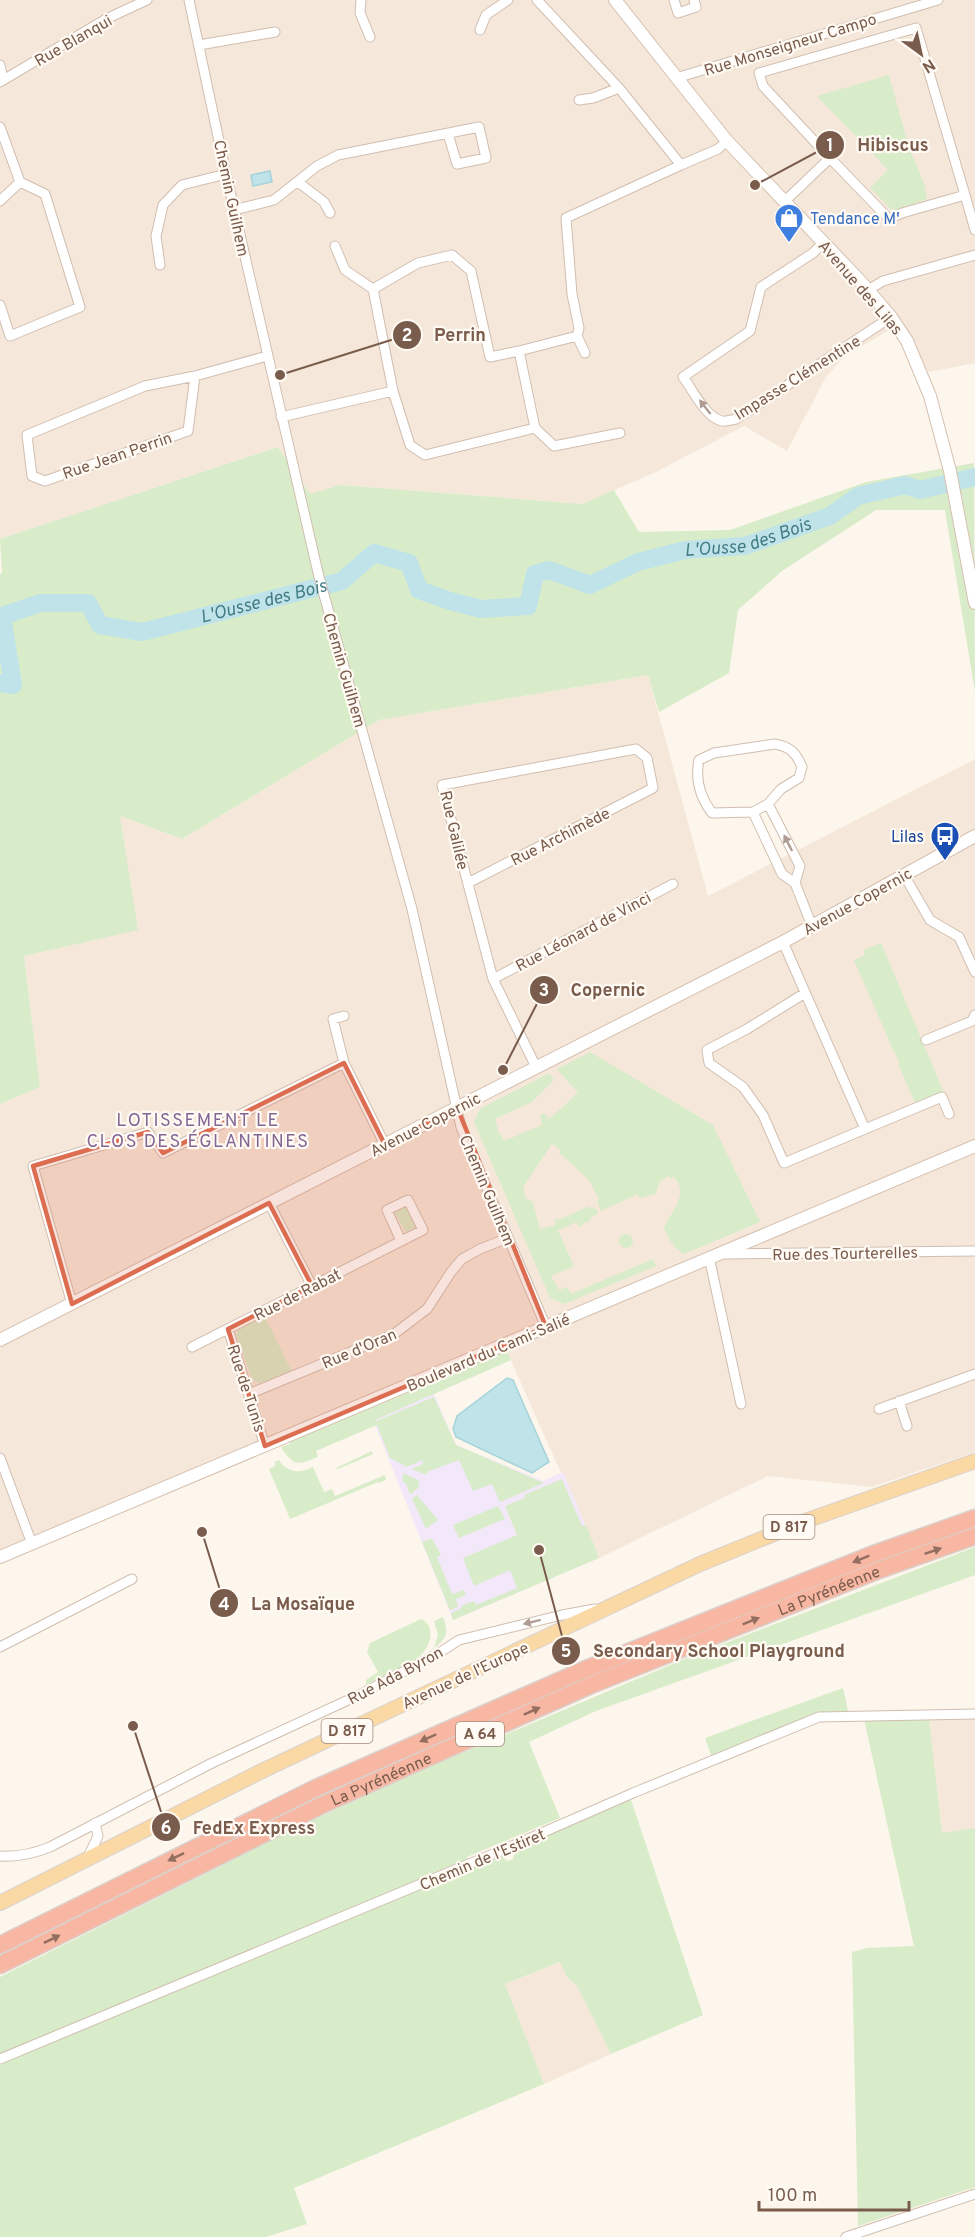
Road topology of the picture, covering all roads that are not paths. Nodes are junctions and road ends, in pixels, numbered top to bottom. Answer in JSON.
{"nodes":[{"id":1,"x":147,"y":0,"type":"edge"},
{"id":2,"x":189,"y":0,"type":"edge"},
{"id":3,"x":361,"y":0,"type":"edge"},
{"id":4,"x":508,"y":0,"type":"edge"},
{"id":5,"x":537,"y":0,"type":"edge"},
{"id":6,"x":615,"y":0,"type":"edge"},
{"id":7,"x":674,"y":0,"type":"edge"},
{"id":8,"x":694,"y":0,"type":"edge"},
{"id":9,"x":939,"y":0,"type":"edge"},
{"id":10,"x":480,"y":30,"type":"dead end"},
{"id":11,"x":275,"y":32,"type":"dead end"},
{"id":12,"x":370,"y":36,"type":"dead end"},
{"id":13,"x":199,"y":45,"type":"junction"},
{"id":14,"x":753,"y":56,"type":"junction"},
{"id":15,"x":0,"y":65,"type":"edge"},
{"id":16,"x":759,"y":73,"type":"junction"},
{"id":17,"x":676,"y":78,"type":"junction"},
{"id":18,"x":2,"y":81,"type":"edge"},
{"id":19,"x":619,"y":88,"type":"junction"},
{"id":20,"x":579,"y":100,"type":"dead end"},
{"id":21,"x":0,"y":127,"type":"edge"},
{"id":22,"x":448,"y":134,"type":"junction"},
{"id":23,"x":727,"y":141,"type":"junction"},
{"id":24,"x":830,"y":158,"type":"junction"},
{"id":25,"x":681,"y":165,"type":"junction"},
{"id":26,"x":226,"y":174,"type":"junction"},
{"id":27,"x":298,"y":182,"type":"junction"},
{"id":28,"x":20,"y":183,"type":"junction"},
{"id":29,"x":965,"y":195,"type":"junction"},
{"id":30,"x":0,"y":201,"type":"edge"},
{"id":31,"x":784,"y":202,"type":"junction"},
{"id":32,"x":234,"y":210,"type":"junction"},
{"id":33,"x":330,"y":213,"type":"dead end"},
{"id":34,"x":975,"y":230,"type":"edge"},
{"id":35,"x":823,"y":243,"type":"junction"},
{"id":36,"x":335,"y":246,"type":"dead end"},
{"id":37,"x":975,"y":255,"type":"edge"},
{"id":38,"x":160,"y":265,"type":"dead end"},
{"id":39,"x":373,"y":289,"type":"junction"},
{"id":40,"x":868,"y":290,"type":"junction"},
{"id":41,"x":0,"y":305,"type":"edge"},
{"id":42,"x":891,"y":317,"type":"junction"},
{"id":43,"x":577,"y":336,"type":"junction"},
{"id":44,"x":519,"y":351,"type":"junction"},
{"id":45,"x":585,"y":354,"type":"dead end"},
{"id":46,"x":267,"y":356,"type":"junction"},
{"id":47,"x":195,"y":376,"type":"junction"},
{"id":48,"x":393,"y":391,"type":"junction"},
{"id":49,"x":281,"y":417,"type":"junction"},
{"id":50,"x":535,"y":428,"type":"junction"},
{"id":51,"x":620,"y":433,"type":"dead end"},
{"id":52,"x":975,"y":603,"type":"edge"},
{"id":53,"x":653,"y":788,"type":"joint"},
{"id":54,"x":768,"y":804,"type":"junction"},
{"id":55,"x":753,"y":812,"type":"junction"},
{"id":56,"x":975,"y":836,"type":"edge"},
{"id":57,"x":904,"y":875,"type":"junction"},
{"id":58,"x":468,"y":883,"type":"junction"},
{"id":59,"x":795,"y":883,"type":"junction"},
{"id":60,"x":673,"y":884,"type":"dead end"},
{"id":61,"x":812,"y":926,"type":"junction"},
{"id":62,"x":783,"y":942,"type":"junction"},
{"id":63,"x":975,"y":972,"type":"edge"},
{"id":64,"x":493,"y":979,"type":"junction"},
{"id":65,"x":805,"y":993,"type":"junction"},
{"id":66,"x":975,"y":1015,"type":"edge"},
{"id":67,"x":344,"y":1016,"type":"dead end"},
{"id":68,"x":926,"y":1040,"type":"dead end"},
{"id":69,"x":344,"y":1063,"type":"junction"},
{"id":70,"x":536,"y":1067,"type":"junction"},
{"id":71,"x":457,"y":1107,"type":"junction"},
{"id":72,"x":949,"y":1114,"type":"dead end"},
{"id":73,"x":865,"y":1129,"type":"junction"},
{"id":74,"x":385,"y":1145,"type":"junction"},
{"id":75,"x":975,"y":1146,"type":"edge"},
{"id":76,"x":269,"y":1203,"type":"junction"},
{"id":77,"x":508,"y":1238,"type":"junction"},
{"id":78,"x":401,"y":1241,"type":"junction"},
{"id":79,"x":975,"y":1251,"type":"edge"},
{"id":80,"x":712,"y":1256,"type":"junction"},
{"id":81,"x":312,"y":1286,"type":"junction"},
{"id":82,"x":72,"y":1304,"type":"junction"},
{"id":83,"x":546,"y":1327,"type":"junction"},
{"id":84,"x":228,"y":1329,"type":"junction"},
{"id":85,"x":0,"y":1340,"type":"edge"},
{"id":86,"x":192,"y":1347,"type":"dead end"},
{"id":87,"x":975,"y":1374,"type":"edge"},
{"id":88,"x":249,"y":1394,"type":"junction"},
{"id":89,"x":899,"y":1401,"type":"junction"},
{"id":90,"x":741,"y":1404,"type":"dead end"},
{"id":91,"x":879,"y":1409,"type":"dead end"},
{"id":92,"x":907,"y":1426,"type":"dead end"},
{"id":93,"x":265,"y":1446,"type":"junction"},
{"id":94,"x":0,"y":1458,"type":"edge"},
{"id":95,"x":975,"y":1461,"type":"edge"},
{"id":96,"x":975,"y":1518,"type":"edge"},
{"id":97,"x":975,"y":1536,"type":"edge"},
{"id":98,"x":32,"y":1544,"type":"junction"},
{"id":99,"x":0,"y":1557,"type":"edge"},
{"id":100,"x":132,"y":1578,"type":"dead end"},
{"id":101,"x":609,"y":1607,"type":"junction"},
{"id":102,"x":0,"y":1647,"type":"edge"},
{"id":103,"x":975,"y":1714,"type":"edge"},
{"id":104,"x":95,"y":1822,"type":"junction"},
{"id":105,"x":0,"y":1856,"type":"edge"},
{"id":106,"x":87,"y":1859,"type":"junction"},
{"id":107,"x":0,"y":1903,"type":"edge"},
{"id":108,"x":0,"y":1945,"type":"edge"},
{"id":109,"x":0,"y":1965,"type":"edge"},
{"id":110,"x":0,"y":2059,"type":"edge"},
{"id":111,"x":975,"y":2194,"type":"edge"},
{"id":112,"x":846,"y":2237,"type":"edge"}],
"edges":[{"from":1,"to":18,"type":"street","name":"Rue Blanqui"},
{"from":2,"to":13,"type":"street","name":"Chemin Guilhem"},
{"from":3,"to":12,"type":"street"},
{"from":4,"to":10,"type":"street"},
{"from":5,"to":19,"type":"street"},
{"from":6,"to":17,"type":"street","name":"Avenue des Lilas"},
{"from":7,"to":8,"type":"street"},
{"from":9,"to":14,"type":"street","name":"Rue Monseigneur Campo"},
{"from":11,"to":13,"type":"street"},
{"from":13,"to":26,"type":"street","name":"Chemin Guilhem"},
{"from":14,"to":16,"type":"street"},
{"from":14,"to":17,"type":"street","name":"Rue Monseigneur Campo"},
{"from":15,"to":18,"type":"street"},
{"from":16,"to":24,"type":"street"},
{"from":16,"to":29,"type":"street"},
{"from":17,"to":23,"type":"street","name":"Avenue des Lilas"},
{"from":19,"to":20,"type":"street"},
{"from":19,"to":25,"type":"street"},
{"from":21,"to":28,"type":"street"},
{"from":22,"to":22,"type":"street"},
{"from":22,"to":27,"type":"street"},
{"from":23,"to":25,"type":"street"},
{"from":23,"to":31,"type":"street","name":"Avenue des Lilas"},
{"from":24,"to":29,"type":"street"},
{"from":24,"to":31,"type":"street"},
{"from":25,"to":43,"type":"street"},
{"from":26,"to":32,"type":"street","name":"Chemin Guilhem"},
{"from":26,"to":38,"type":"street"},
{"from":27,"to":32,"type":"street"},
{"from":27,"to":33,"type":"street"},
{"from":28,"to":30,"type":"street"},
{"from":28,"to":41,"type":"street"},
{"from":29,"to":34,"type":"street"},
{"from":31,"to":35,"type":"street","name":"Avenue des Lilas"},
{"from":32,"to":46,"type":"street","name":"Chemin Guilhem"},
{"from":35,"to":40,"type":"street","name":"Avenue des Lilas"},
{"from":42,"to":35,"type":"street","name":"Impasse Clémentine","one_way":true},
{"from":36,"to":39,"type":"street"},
{"from":37,"to":40,"type":"street"},
{"from":39,"to":44,"type":"street"},
{"from":39,"to":48,"type":"street"},
{"from":40,"to":42,"type":"street","name":"Avenue des Lilas"},
{"from":42,"to":52,"type":"street","name":"Avenue des Lilas"},
{"from":43,"to":44,"type":"street"},
{"from":43,"to":45,"type":"street"},
{"from":44,"to":50,"type":"street"},
{"from":46,"to":47,"type":"street","name":"Rue Jean Perrin"},
{"from":46,"to":49,"type":"street","name":"Chemin Guilhem"},
{"from":47,"to":47,"type":"street","name":"Rue Jean Perrin"},
{"from":48,"to":49,"type":"street"},
{"from":48,"to":50,"type":"street"},
{"from":49,"to":71,"type":"street","name":"Chemin Guilhem"},
{"from":50,"to":51,"type":"street"},
{"from":53,"to":58,"type":"street","name":"Rue Archimède"},
{"from":53,"to":58,"type":"street","name":"Rue Galilée"},
{"from":54,"to":55,"type":"street"},
{"from":54,"to":55,"type":"street"},
{"from":59,"to":54,"type":"street","one_way":true},
{"from":55,"to":59,"type":"street"},
{"from":56,"to":57,"type":"street","name":"Avenue Copernic"},
{"from":57,"to":61,"type":"street","name":"Avenue Copernic"},
{"from":57,"to":63,"type":"street"},
{"from":58,"to":64,"type":"street","name":"Rue Galilée"},
{"from":59,"to":61,"type":"street"},
{"from":60,"to":64,"type":"street","name":"Rue Léonard de Vinci"},
{"from":61,"to":62,"type":"street","name":"Avenue Copernic"},
{"from":62,"to":65,"type":"street"},
{"from":62,"to":70,"type":"street","name":"Avenue Copernic"},
{"from":64,"to":70,"type":"street","name":"Rue Galilée"},
{"from":65,"to":73,"type":"street"},
{"from":65,"to":73,"type":"street"},
{"from":66,"to":68,"type":"street"},
{"from":67,"to":69,"type":"street"},
{"from":69,"to":74,"type":"street"},
{"from":69,"to":82,"type":"street"},
{"from":70,"to":71,"type":"street","name":"Avenue Copernic"},
{"from":71,"to":74,"type":"street","name":"Avenue Copernic"},
{"from":71,"to":77,"type":"street","name":"Chemin Guilhem"},
{"from":72,"to":73,"type":"street"},
{"from":74,"to":76,"type":"street","name":"Avenue Copernic"},
{"from":75,"to":80,"type":"street","name":"Boulevard du Cami-Salié"},
{"from":76,"to":81,"type":"street"},
{"from":76,"to":82,"type":"street","name":"Avenue Copernic"},
{"from":77,"to":83,"type":"street","name":"Chemin Guilhem"},
{"from":77,"to":88,"type":"street","name":"Rue d'Oran"},
{"from":78,"to":78,"type":"street","name":"Rue de Rabat"},
{"from":78,"to":81,"type":"street","name":"Rue de Rabat"},
{"from":79,"to":80,"type":"street","name":"Rue des Tourterelles"},
{"from":80,"to":83,"type":"street","name":"Boulevard du Cami-Salié"},
{"from":80,"to":90,"type":"street"},
{"from":81,"to":84,"type":"street","name":"Rue de Rabat"},
{"from":82,"to":85,"type":"street","name":"Avenue Copernic"},
{"from":83,"to":93,"type":"street","name":"Boulevard du Cami-Salié"},
{"from":84,"to":86,"type":"street","name":"Rue de Rabat"},
{"from":84,"to":88,"type":"street","name":"Rue de Tunis"},
{"from":87,"to":89,"type":"street"},
{"from":88,"to":93,"type":"street","name":"Rue de Tunis"},
{"from":89,"to":91,"type":"street"},
{"from":89,"to":92,"type":"street"},
{"from":93,"to":98,"type":"street","name":"Boulevard du Cami-Salié"},
{"from":94,"to":98,"type":"street"},
{"from":95,"to":101,"type":"main road","name":"Avenue de l'Europe","number":"D 817"},
{"from":96,"to":108,"type":"highway","name":"La Pyrénéenne","number":"A 64","one_way":true},
{"from":109,"to":97,"type":"highway","name":"La Pyrénéenne","number":"A 64","one_way":true},
{"from":98,"to":99,"type":"street","name":"Boulevard du Cami-Salié"},
{"from":100,"to":102,"type":"street"},
{"from":101,"to":104,"type":"street","name":"Rue Ada Byron","one_way":true},
{"from":101,"to":106,"type":"main road","name":"Avenue de l'Europe","number":"D 817"},
{"from":103,"to":110,"type":"street","name":"Chemin de l'Estiret"},
{"from":104,"to":105,"type":"street","name":"Rue Ada Byron"},
{"from":104,"to":106,"type":"street"},
{"from":106,"to":107,"type":"main road","name":"Avenue de l'Europe","number":"D 817"},
{"from":111,"to":112,"type":"street"}]}
